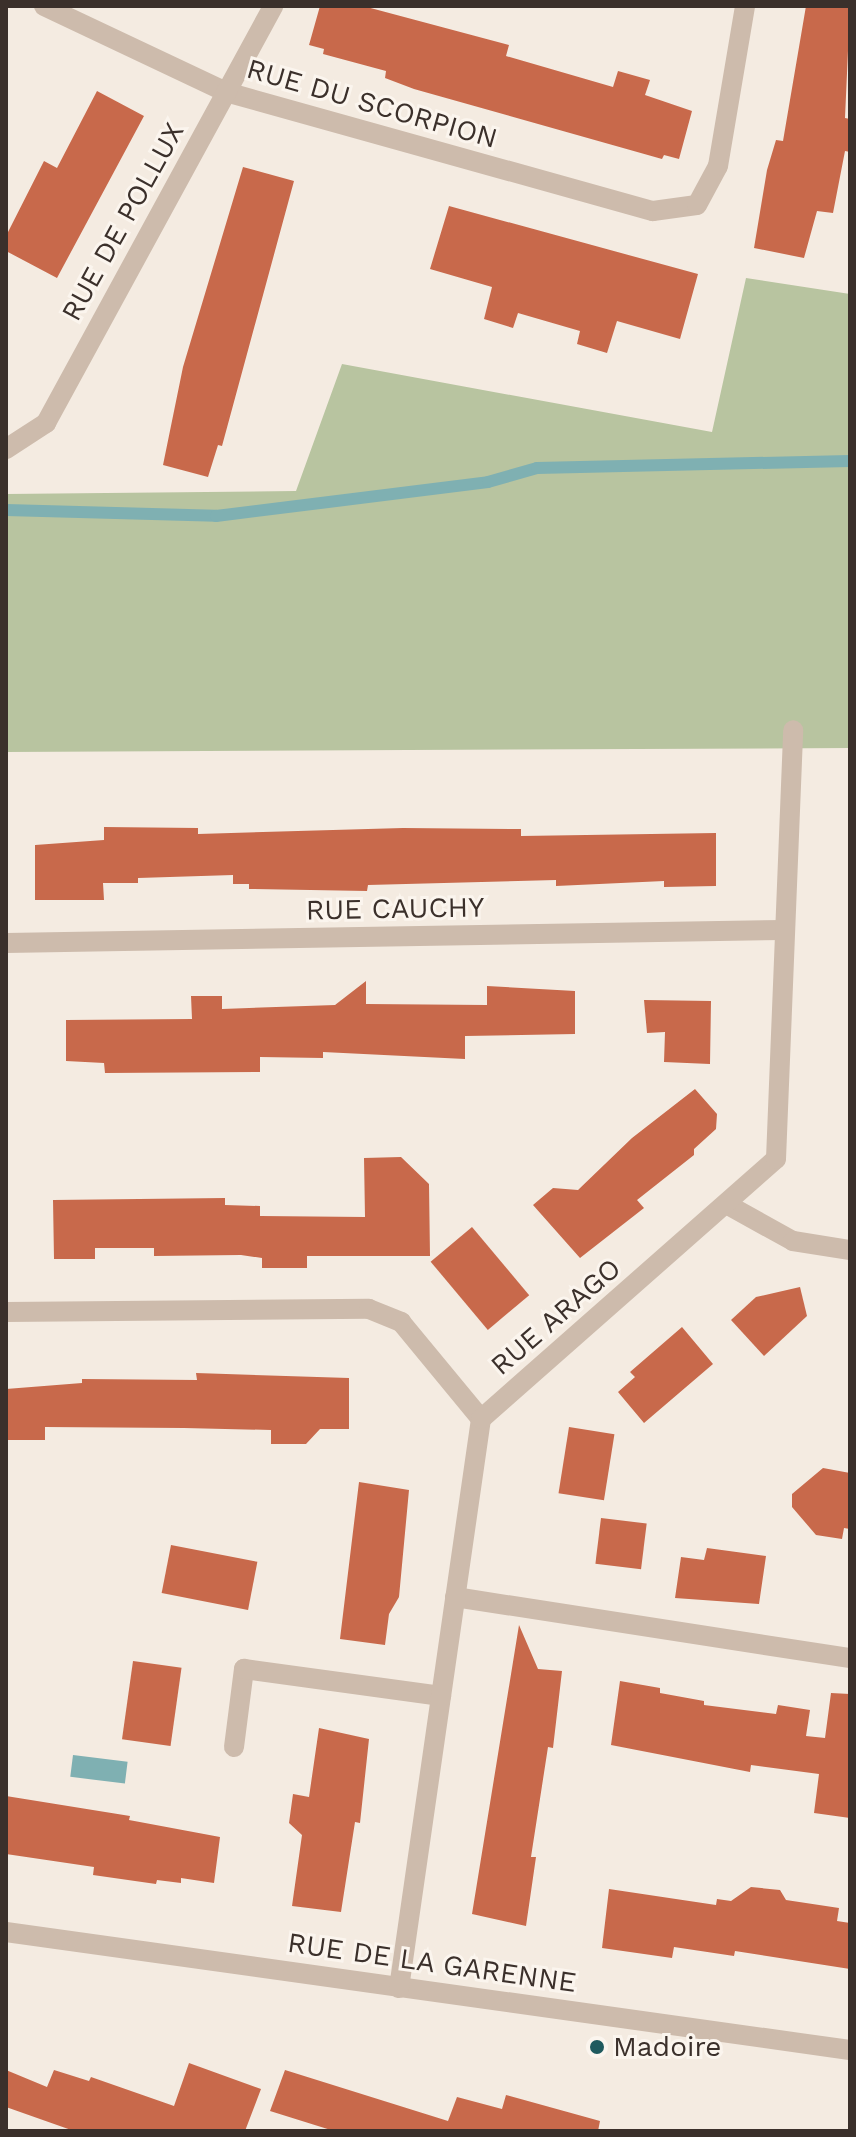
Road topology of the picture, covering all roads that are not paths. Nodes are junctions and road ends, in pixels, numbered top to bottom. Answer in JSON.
{"nodes":[{"id":1,"x":44,"y":6,"type":"edge"},
{"id":2,"x":273,"y":6,"type":"edge"},
{"id":3,"x":745,"y":6,"type":"edge"},
{"id":4,"x":226,"y":92,"type":"junction"},
{"id":5,"x":6,"y":449,"type":"edge"},
{"id":6,"x":793,"y":730,"type":"dead end"},
{"id":7,"x":784,"y":930,"type":"junction"},
{"id":8,"x":6,"y":943,"type":"edge"},
{"id":9,"x":728,"y":1205,"type":"junction"},
{"id":10,"x":850,"y":1250,"type":"edge"},
{"id":11,"x":6,"y":1312,"type":"edge"},
{"id":12,"x":481,"y":1419,"type":"junction"},
{"id":13,"x":455,"y":1597,"type":"junction"},
{"id":14,"x":850,"y":1658,"type":"edge"},
{"id":15,"x":441,"y":1696,"type":"junction"},
{"id":16,"x":234,"y":1747,"type":"dead end"},
{"id":17,"x":6,"y":1932,"type":"edge"},
{"id":18,"x":399,"y":1988,"type":"junction"},
{"id":19,"x":850,"y":2050,"type":"edge"}],
"edges":[{"from":1,"to":4,"type":"street","name":"RUE DU SCORPION"},
{"from":2,"to":4,"type":"street","name":"RUE DE POLLUX"},
{"from":3,"to":4,"type":"street","name":"RUE DU SCORPION"},
{"from":4,"to":5,"type":"street","name":"RUE DE POLLUX"},
{"from":6,"to":7,"type":"street","name":"RUE ARAGO"},
{"from":7,"to":8,"type":"street","name":"RUE CAUCHY"},
{"from":7,"to":9,"type":"street","name":"RUE ARAGO"},
{"from":9,"to":10,"type":"street"},
{"from":9,"to":12,"type":"street","name":"RUE ARAGO"},
{"from":11,"to":12,"type":"street"},
{"from":12,"to":13,"type":"street"},
{"from":13,"to":14,"type":"street"},
{"from":13,"to":15,"type":"street"},
{"from":15,"to":16,"type":"street"},
{"from":15,"to":18,"type":"street"},
{"from":17,"to":18,"type":"street","name":"RUE DE LA GARENNE"},
{"from":18,"to":19,"type":"street","name":"RUE DE LA GARENNE"}]}
